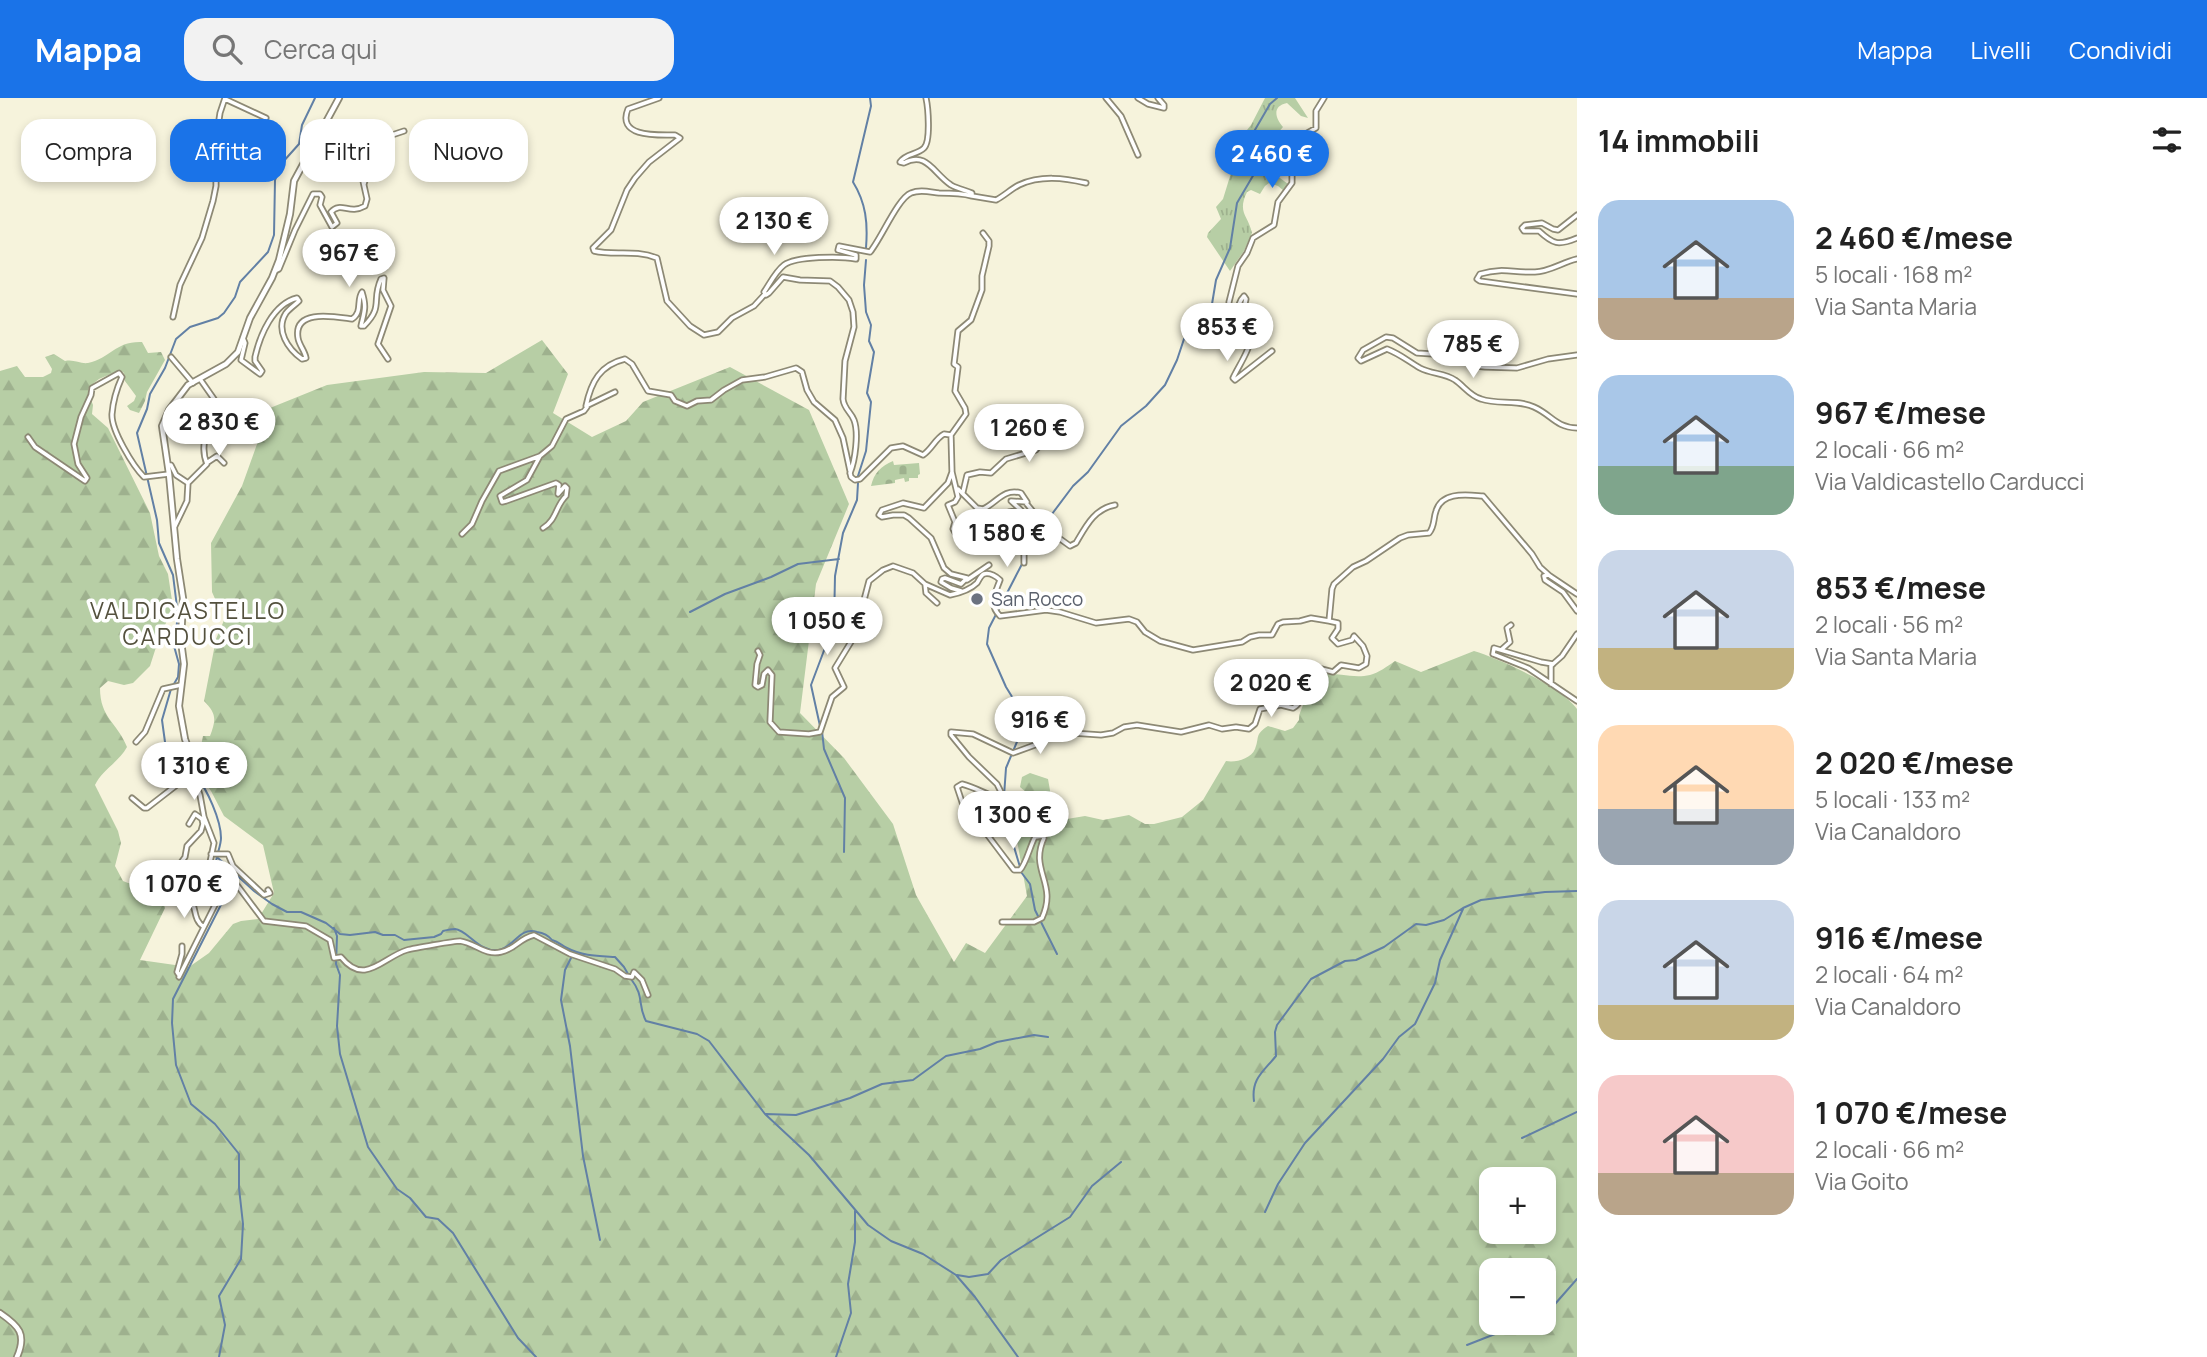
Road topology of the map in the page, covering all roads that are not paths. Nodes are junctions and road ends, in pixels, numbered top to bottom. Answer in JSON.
{"nodes":[{"id":1,"x":225,"y":98,"type":"edge"},
{"id":2,"x":339,"y":98,"type":"edge"},
{"id":3,"x":659,"y":98,"type":"edge"},
{"id":4,"x":926,"y":98,"type":"edge"},
{"id":5,"x":1106,"y":98,"type":"edge"},
{"id":6,"x":1138,"y":98,"type":"edge"},
{"id":7,"x":1158,"y":98,"type":"edge"},
{"id":8,"x":1324,"y":98,"type":"edge"},
{"id":9,"x":266,"y":118,"type":"dead end"},
{"id":10,"x":219,"y":119,"type":"edge"},
{"id":11,"x":404,"y":131,"type":"dead end"},
{"id":12,"x":1138,"y":155,"type":"dead end"},
{"id":13,"x":215,"y":182,"type":"edge"},
{"id":14,"x":364,"y":182,"type":"edge"},
{"id":15,"x":1086,"y":183,"type":"dead end"},
{"id":16,"x":363,"y":186,"type":"junction"},
{"id":17,"x":972,"y":197,"type":"junction"},
{"id":18,"x":1577,"y":215,"type":"edge"},
{"id":19,"x":983,"y":233,"type":"dead end"},
{"id":20,"x":1577,"y":239,"type":"edge"},
{"id":21,"x":1577,"y":259,"type":"edge"},
{"id":22,"x":275,"y":271,"type":"junction"},
{"id":23,"x":765,"y":294,"type":"junction"},
{"id":24,"x":1577,"y":294,"type":"edge"},
{"id":25,"x":173,"y":317,"type":"dead end"},
{"id":26,"x":243,"y":338,"type":"junction"},
{"id":27,"x":1272,"y":351,"type":"dead end"},
{"id":28,"x":1577,"y":355,"type":"edge"},
{"id":29,"x":171,"y":356,"type":"dead end"},
{"id":30,"x":388,"y":359,"type":"dead end"},
{"id":31,"x":200,"y":379,"type":"junction"},
{"id":32,"x":193,"y":383,"type":"junction"},
{"id":33,"x":615,"y":392,"type":"dead end"},
{"id":34,"x":587,"y":407,"type":"junction"},
{"id":35,"x":1053,"y":409,"type":"dead end"},
{"id":36,"x":219,"y":418,"type":"dead end"},
{"id":37,"x":207,"y":419,"type":"dead end"},
{"id":38,"x":1577,"y":428,"type":"edge"},
{"id":39,"x":951,"y":435,"type":"junction"},
{"id":40,"x":28,"y":437,"type":"dead end"},
{"id":41,"x":540,"y":456,"type":"junction"},
{"id":42,"x":208,"y":462,"type":"junction"},
{"id":43,"x":223,"y":463,"type":"dead end"},
{"id":44,"x":168,"y":465,"type":"junction"},
{"id":45,"x":952,"y":472,"type":"junction"},
{"id":46,"x":169,"y":474,"type":"junction"},
{"id":47,"x":850,"y":474,"type":"junction"},
{"id":48,"x":188,"y":483,"type":"junction"},
{"id":49,"x":957,"y":488,"type":"junction"},
{"id":50,"x":964,"y":494,"type":"junction"},
{"id":51,"x":1026,"y":503,"type":"junction"},
{"id":52,"x":1115,"y":505,"type":"dead end"},
{"id":53,"x":175,"y":526,"type":"junction"},
{"id":54,"x":542,"y":528,"type":"dead end"},
{"id":55,"x":462,"y":534,"type":"dead end"},
{"id":56,"x":970,"y":540,"type":"dead end"},
{"id":57,"x":1024,"y":563,"type":"dead end"},
{"id":58,"x":989,"y":565,"type":"dead end"},
{"id":59,"x":1549,"y":576,"type":"junction"},
{"id":60,"x":967,"y":580,"type":"junction"},
{"id":61,"x":925,"y":584,"type":"junction"},
{"id":62,"x":964,"y":592,"type":"junction"},
{"id":63,"x":1577,"y":594,"type":"edge"},
{"id":64,"x":937,"y":603,"type":"dead end"},
{"id":65,"x":1577,"y":611,"type":"edge"},
{"id":66,"x":1329,"y":621,"type":"junction"},
{"id":67,"x":1511,"y":625,"type":"dead end"},
{"id":68,"x":1577,"y":634,"type":"edge"},
{"id":69,"x":1501,"y":650,"type":"junction"},
{"id":70,"x":758,"y":651,"type":"dead end"},
{"id":71,"x":1553,"y":664,"type":"junction"},
{"id":72,"x":1551,"y":684,"type":"junction"},
{"id":73,"x":178,"y":685,"type":"junction"},
{"id":74,"x":1577,"y":701,"type":"edge"},
{"id":75,"x":136,"y":741,"type":"dead end"},
{"id":76,"x":196,"y":770,"type":"junction"},
{"id":77,"x":132,"y":798,"type":"dead end"},
{"id":78,"x":203,"y":818,"type":"junction"},
{"id":79,"x":189,"y":824,"type":"dead end"},
{"id":80,"x":213,"y":854,"type":"junction"},
{"id":81,"x":174,"y":872,"type":"dead end"},
{"id":82,"x":226,"y":882,"type":"junction"},
{"id":83,"x":268,"y":890,"type":"dead end"},
{"id":84,"x":172,"y":896,"type":"dead end"},
{"id":85,"x":1002,"y":922,"type":"dead end"},
{"id":86,"x":204,"y":927,"type":"junction"},
{"id":87,"x":182,"y":946,"type":"dead end"},
{"id":88,"x":648,"y":995,"type":"dead end"},
{"id":89,"x":0,"y":1313,"type":"edge"},
{"id":90,"x":17,"y":1357,"type":"edge"}],
"edges":[{"from":1,"to":9,"type":"street"},
{"from":1,"to":10,"type":"street"},
{"from":2,"to":22,"type":"street"},
{"from":3,"to":23,"type":"street"},
{"from":4,"to":17,"type":"street"},
{"from":5,"to":12,"type":"street"},
{"from":6,"to":7,"type":"street"},
{"from":8,"to":27,"type":"street"},
{"from":11,"to":16,"type":"street"},
{"from":13,"to":25,"type":"street"},
{"from":14,"to":16,"type":"street"},
{"from":15,"to":17,"type":"street"},
{"from":16,"to":22,"type":"street"},
{"from":17,"to":23,"type":"street"},
{"from":18,"to":20,"type":"street"},
{"from":19,"to":39,"type":"street"},
{"from":21,"to":24,"type":"street"},
{"from":22,"to":26,"type":"street"},
{"from":23,"to":47,"type":"street"},
{"from":26,"to":30,"type":"street"},
{"from":26,"to":31,"type":"street"},
{"from":28,"to":38,"type":"street"},
{"from":29,"to":32,"type":"street"},
{"from":31,"to":32,"type":"street"},
{"from":31,"to":36,"type":"street"},
{"from":32,"to":44,"type":"street"},
{"from":33,"to":34,"type":"street"},
{"from":34,"to":41,"type":"street"},
{"from":34,"to":47,"type":"street"},
{"from":35,"to":50,"type":"street"},
{"from":37,"to":42,"type":"street"},
{"from":39,"to":45,"type":"street"},
{"from":39,"to":47,"type":"street"},
{"from":40,"to":46,"type":"street"},
{"from":41,"to":54,"type":"street"},
{"from":41,"to":55,"type":"street"},
{"from":42,"to":43,"type":"street"},
{"from":42,"to":48,"type":"street"},
{"from":44,"to":46,"type":"street"},
{"from":44,"to":48,"type":"street"},
{"from":45,"to":49,"type":"street"},
{"from":45,"to":60,"type":"street"},
{"from":46,"to":53,"type":"street"},
{"from":48,"to":53,"type":"street"},
{"from":49,"to":50,"type":"street"},
{"from":49,"to":56,"type":"street"},
{"from":50,"to":51,"type":"street"},
{"from":51,"to":52,"type":"street"},
{"from":51,"to":57,"type":"street"},
{"from":53,"to":73,"type":"street"},
{"from":58,"to":60,"type":"street"},
{"from":59,"to":63,"type":"street"},
{"from":59,"to":65,"type":"street"},
{"from":59,"to":66,"type":"street"},
{"from":60,"to":62,"type":"street"},
{"from":61,"to":62,"type":"street"},
{"from":61,"to":64,"type":"street"},
{"from":61,"to":70,"type":"street"},
{"from":62,"to":66,"type":"street"},
{"from":66,"to":85,"type":"street"},
{"from":67,"to":69,"type":"street"},
{"from":68,"to":71,"type":"street"},
{"from":69,"to":71,"type":"street"},
{"from":69,"to":72,"type":"street"},
{"from":71,"to":72,"type":"street"},
{"from":72,"to":74,"type":"street"},
{"from":73,"to":75,"type":"street"},
{"from":73,"to":76,"type":"street"},
{"from":76,"to":77,"type":"street"},
{"from":76,"to":78,"type":"street"},
{"from":78,"to":79,"type":"street"},
{"from":78,"to":80,"type":"street"},
{"from":78,"to":81,"type":"street"},
{"from":80,"to":82,"type":"street"},
{"from":80,"to":83,"type":"street"},
{"from":82,"to":86,"type":"street"},
{"from":82,"to":88,"type":"street"},
{"from":84,"to":86,"type":"street"},
{"from":86,"to":87,"type":"street"},
{"from":89,"to":90,"type":"street"}]}
